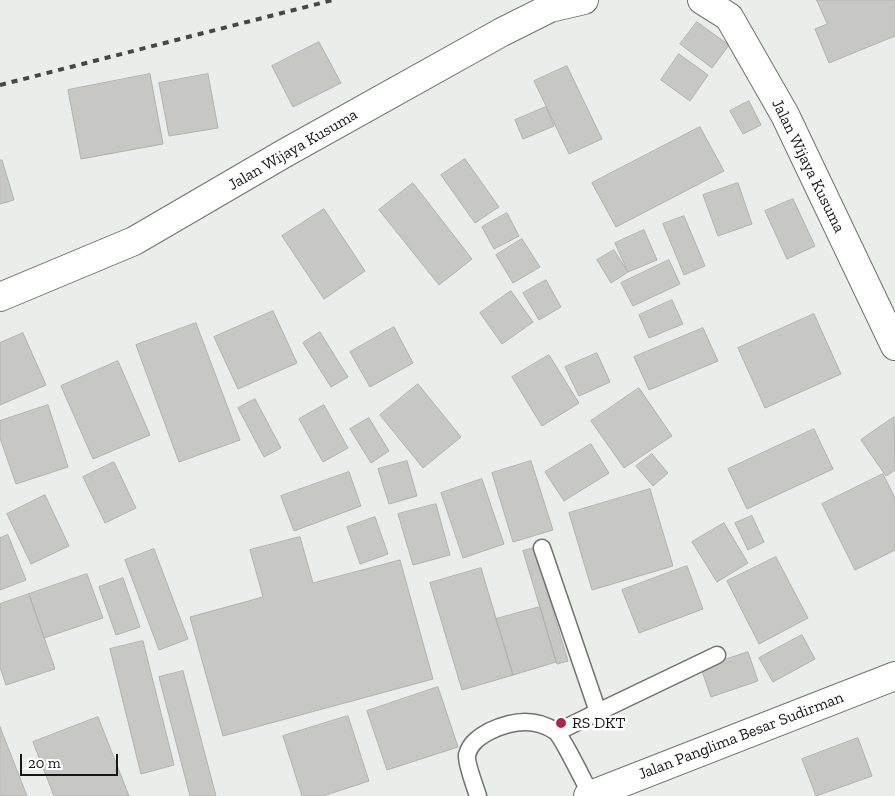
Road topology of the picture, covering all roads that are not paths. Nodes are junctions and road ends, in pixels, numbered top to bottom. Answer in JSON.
{"nodes":[{"id":1,"x":584,"y":0,"type":"edge"},
{"id":2,"x":702,"y":0,"type":"edge"},
{"id":3,"x":0,"y":297,"type":"edge"},
{"id":4,"x":895,"y":346,"type":"edge"},
{"id":5,"x":542,"y":548,"type":"dead end"},
{"id":6,"x":717,"y":655,"type":"dead end"},
{"id":7,"x":895,"y":676,"type":"edge"},
{"id":8,"x":598,"y":712,"type":"junction"},
{"id":9,"x":557,"y":732,"type":"junction"},
{"id":10,"x":589,"y":795,"type":"edge"},
{"id":11,"x":478,"y":796,"type":"edge"}],
"edges":[{"from":1,"to":3,"type":"street","name":"Jalan Wijaya Kusuma"},
{"from":2,"to":4,"type":"street","name":"Jalan Wijaya Kusuma"},
{"from":5,"to":8,"type":"lane"},
{"from":6,"to":8,"type":"lane"},
{"from":7,"to":10,"type":"street","name":"Jalan Panglima Besar Sudirman"},
{"from":8,"to":9,"type":"lane"},
{"from":9,"to":10,"type":"lane"},
{"from":9,"to":11,"type":"lane"}]}
